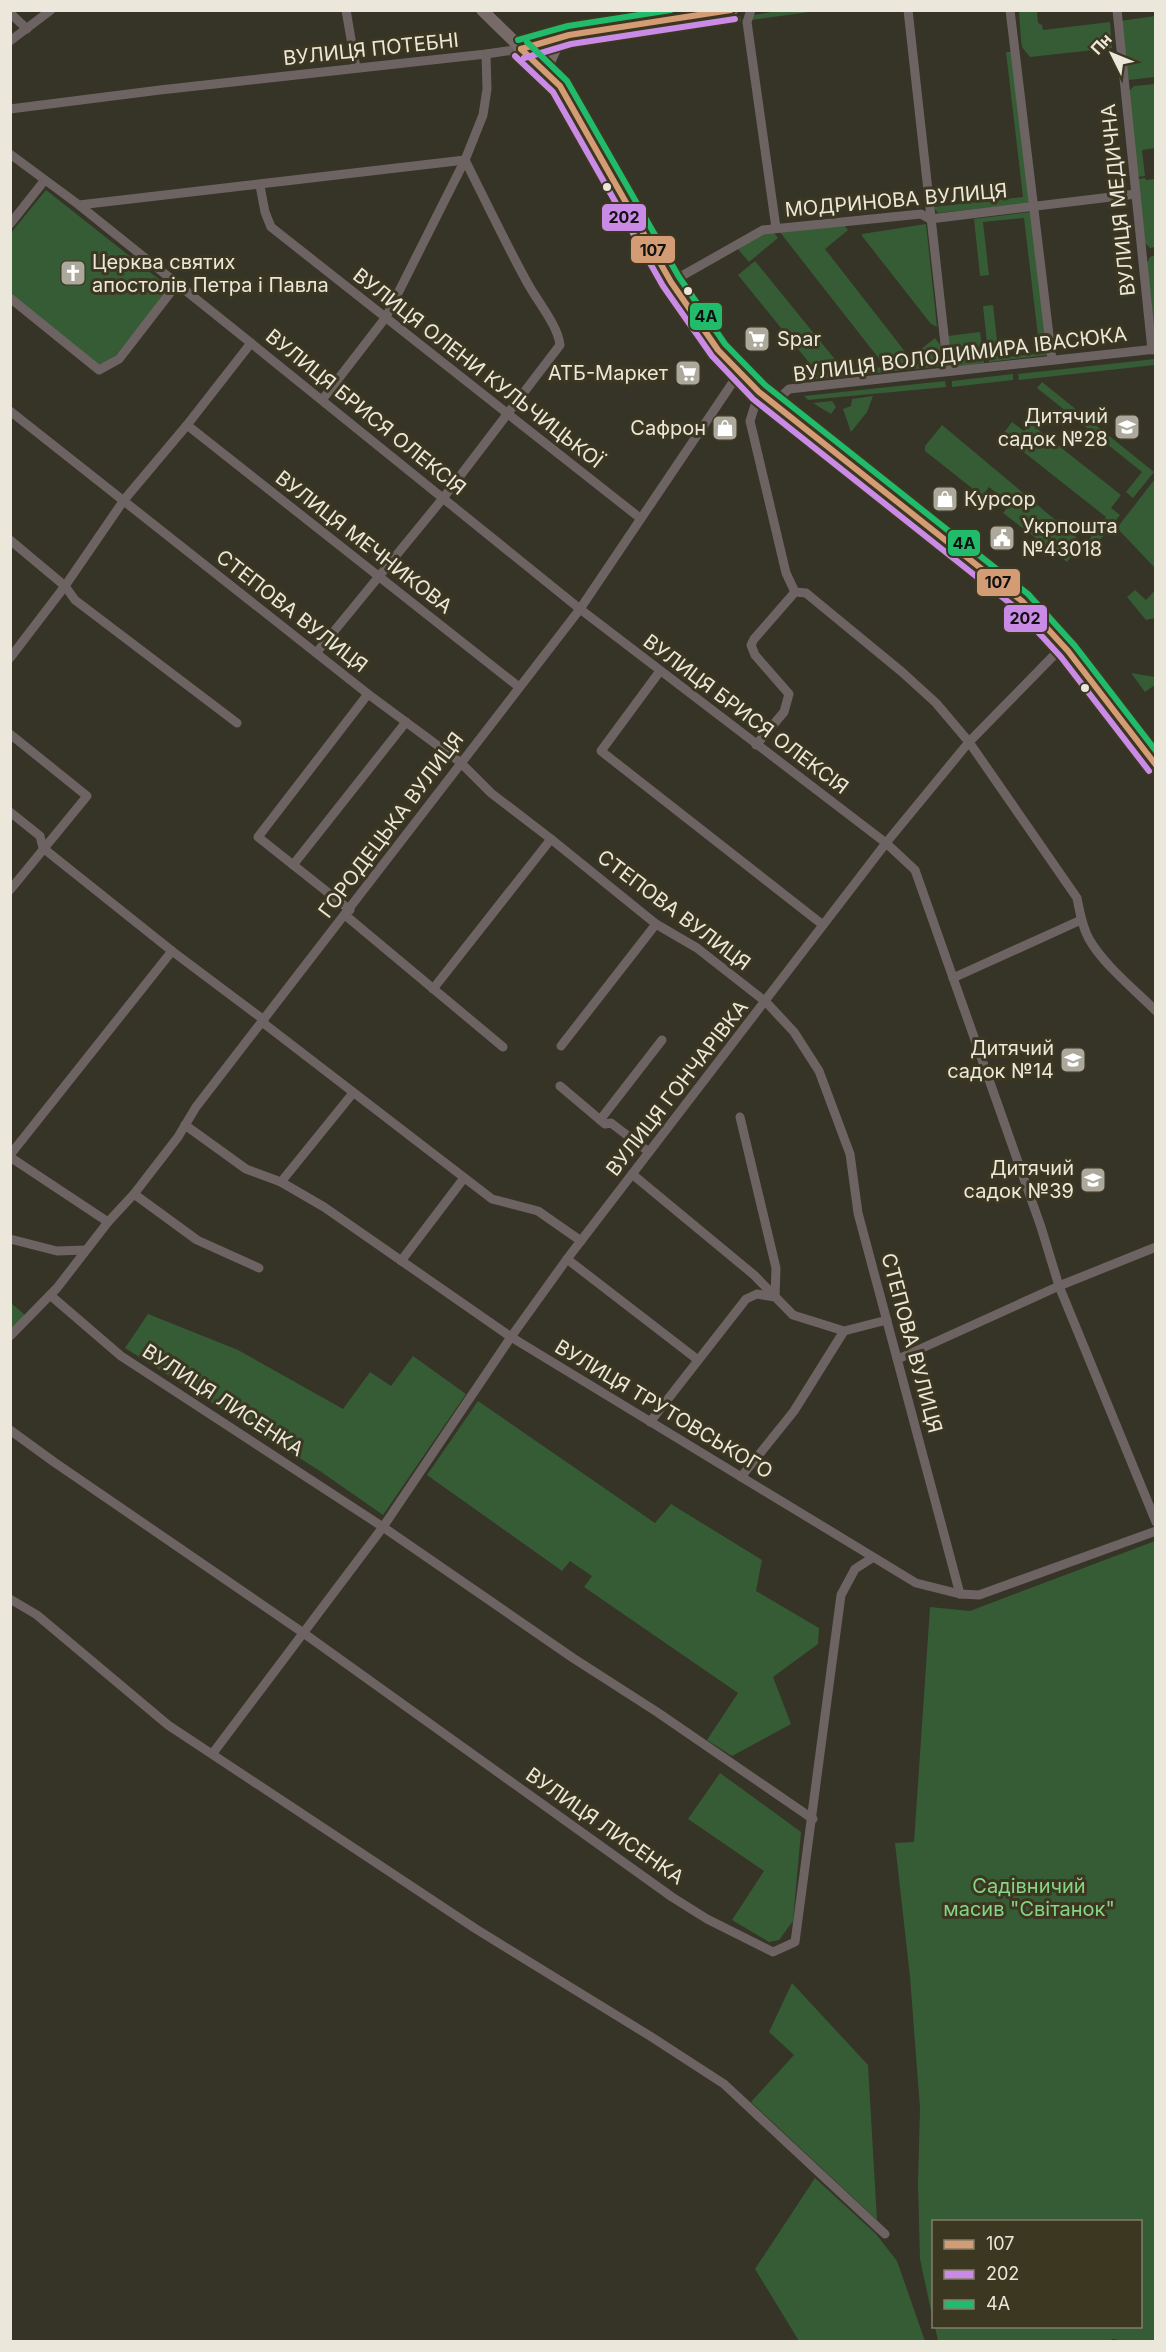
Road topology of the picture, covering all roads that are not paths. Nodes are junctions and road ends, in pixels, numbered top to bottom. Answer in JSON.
{"nodes":[{"id":1,"x":51,"y":10,"type":"edge"},
{"id":2,"x":346,"y":10,"type":"edge"},
{"id":3,"x":482,"y":10,"type":"edge"},
{"id":4,"x":734,"y":10,"type":"edge"},
{"id":5,"x":751,"y":10,"type":"edge"},
{"id":6,"x":908,"y":10,"type":"edge"},
{"id":7,"x":1010,"y":10,"type":"edge"},
{"id":8,"x":1117,"y":10,"type":"edge"},
{"id":9,"x":10,"y":13,"type":"edge"},
{"id":10,"x":27,"y":29,"type":"junction"},
{"id":11,"x":569,"y":35,"type":"junction"},
{"id":12,"x":10,"y":41,"type":"edge"},
{"id":13,"x":521,"y":49,"type":"junction"},
{"id":14,"x":486,"y":54,"type":"junction"},
{"id":15,"x":356,"y":68,"type":"junction"},
{"id":16,"x":545,"y":71,"type":"junction"},
{"id":17,"x":10,"y":109,"type":"edge"},
{"id":18,"x":10,"y":154,"type":"edge"},
{"id":19,"x":465,"y":160,"type":"junction"},
{"id":20,"x":44,"y":181,"type":"junction"},
{"id":21,"x":260,"y":186,"type":"junction"},
{"id":22,"x":1136,"y":194,"type":"junction"},
{"id":23,"x":79,"y":205,"type":"junction"},
{"id":24,"x":1033,"y":206,"type":"junction"},
{"id":25,"x":930,"y":219,"type":"junction"},
{"id":26,"x":10,"y":224,"type":"edge"},
{"id":27,"x":776,"y":228,"type":"junction"},
{"id":28,"x":671,"y":282,"type":"junction"},
{"id":29,"x":177,"y":284,"type":"junction"},
{"id":30,"x":10,"y":298,"type":"edge"},
{"id":31,"x":386,"y":317,"type":"junction"},
{"id":32,"x":251,"y":343,"type":"junction"},
{"id":33,"x":1154,"y":350,"type":"edge"},
{"id":34,"x":1052,"y":360,"type":"junction"},
{"id":35,"x":948,"y":371,"type":"junction"},
{"id":36,"x":739,"y":373,"type":"junction"},
{"id":37,"x":759,"y":392,"type":"junction"},
{"id":38,"x":322,"y":400,"type":"junction"},
{"id":39,"x":773,"y":404,"type":"junction"},
{"id":40,"x":10,"y":411,"type":"edge"},
{"id":41,"x":508,"y":415,"type":"junction"},
{"id":42,"x":187,"y":425,"type":"junction"},
{"id":43,"x":444,"y":497,"type":"junction"},
{"id":44,"x":124,"y":500,"type":"junction"},
{"id":45,"x":640,"y":518,"type":"junction"},
{"id":46,"x":10,"y":540,"type":"edge"},
{"id":47,"x":378,"y":575,"type":"junction"},
{"id":48,"x":65,"y":586,"type":"junction"},
{"id":49,"x":795,"y":592,"type":"junction"},
{"id":50,"x":580,"y":609,"type":"junction"},
{"id":51,"x":1063,"y":646,"type":"junction"},
{"id":52,"x":317,"y":652,"type":"junction"},
{"id":53,"x":10,"y":657,"type":"edge"},
{"id":54,"x":660,"y":671,"type":"junction"},
{"id":55,"x":519,"y":687,"type":"junction"},
{"id":56,"x":368,"y":694,"type":"junction"},
{"id":57,"x":406,"y":722,"type":"junction"},
{"id":58,"x":237,"y":723,"type":"dead end"},
{"id":59,"x":10,"y":735,"type":"edge"},
{"id":60,"x":969,"y":742,"type":"junction"},
{"id":61,"x":756,"y":745,"type":"junction"},
{"id":62,"x":460,"y":762,"type":"junction"},
{"id":63,"x":1155,"y":766,"type":"edge"},
{"id":64,"x":10,"y":812,"type":"edge"},
{"id":65,"x":551,"y":839,"type":"junction"},
{"id":66,"x":886,"y":843,"type":"junction"},
{"id":67,"x":43,"y":848,"type":"junction"},
{"id":68,"x":293,"y":865,"type":"junction"},
{"id":69,"x":10,"y":890,"type":"edge"},
{"id":70,"x":348,"y":913,"type":"junction"},
{"id":71,"x":1081,"y":920,"type":"junction"},
{"id":72,"x":656,"y":924,"type":"junction"},
{"id":73,"x":823,"y":925,"type":"junction"},
{"id":74,"x":172,"y":951,"type":"junction"},
{"id":75,"x":954,"y":978,"type":"junction"},
{"id":76,"x":433,"y":989,"type":"junction"},
{"id":77,"x":766,"y":1002,"type":"junction"},
{"id":78,"x":1155,"y":1011,"type":"edge"},
{"id":79,"x":263,"y":1021,"type":"junction"},
{"id":80,"x":662,"y":1040,"type":"dead end"},
{"id":81,"x":561,"y":1046,"type":"dead end"},
{"id":82,"x":503,"y":1047,"type":"dead end"},
{"id":83,"x":560,"y":1086,"type":"dead end"},
{"id":84,"x":353,"y":1093,"type":"junction"},
{"id":85,"x":740,"y":1117,"type":"dead end"},
{"id":86,"x":600,"y":1119,"type":"junction"},
{"id":87,"x":185,"y":1125,"type":"junction"},
{"id":88,"x":649,"y":1152,"type":"junction"},
{"id":89,"x":10,"y":1156,"type":"edge"},
{"id":90,"x":632,"y":1174,"type":"junction"},
{"id":91,"x":464,"y":1178,"type":"junction"},
{"id":92,"x":281,"y":1182,"type":"junction"},
{"id":93,"x":134,"y":1194,"type":"junction"},
{"id":94,"x":108,"y":1222,"type":"junction"},
{"id":95,"x":10,"y":1239,"type":"edge"},
{"id":96,"x":581,"y":1241,"type":"junction"},
{"id":97,"x":1155,"y":1247,"type":"edge"},
{"id":98,"x":86,"y":1250,"type":"junction"},
{"id":99,"x":567,"y":1259,"type":"junction"},
{"id":100,"x":401,"y":1261,"type":"junction"},
{"id":101,"x":259,"y":1268,"type":"dead end"},
{"id":102,"x":1059,"y":1286,"type":"junction"},
{"id":103,"x":53,"y":1292,"type":"junction"},
{"id":104,"x":775,"y":1297,"type":"junction"},
{"id":105,"x":887,"y":1320,"type":"junction"},
{"id":106,"x":844,"y":1331,"type":"junction"},
{"id":107,"x":10,"y":1336,"type":"edge"},
{"id":108,"x":510,"y":1337,"type":"junction"},
{"id":109,"x":898,"y":1359,"type":"junction"},
{"id":110,"x":698,"y":1360,"type":"junction"},
{"id":111,"x":650,"y":1422,"type":"junction"},
{"id":112,"x":10,"y":1430,"type":"edge"},
{"id":113,"x":741,"y":1476,"type":"junction"},
{"id":114,"x":1155,"y":1522,"type":"edge"},
{"id":115,"x":383,"y":1527,"type":"junction"},
{"id":116,"x":1155,"y":1531,"type":"edge"},
{"id":117,"x":872,"y":1558,"type":"junction"},
{"id":118,"x":960,"y":1594,"type":"junction"},
{"id":119,"x":10,"y":1599,"type":"edge"},
{"id":120,"x":302,"y":1632,"type":"junction"},
{"id":121,"x":213,"y":1753,"type":"junction"},
{"id":122,"x":813,"y":1819,"type":"junction"},
{"id":123,"x":885,"y":2234,"type":"dead end"}],
"edges":[{"from":1,"to":10,"type":"street"},
{"from":2,"to":15,"type":"street"},
{"from":3,"to":13,"type":"main road"},
{"from":4,"to":11,"type":"street","name":"ВУЛИЦЯ ПОТЕБНІ"},
{"from":5,"to":27,"type":"street"},
{"from":6,"to":25,"type":"street"},
{"from":7,"to":24,"type":"street"},
{"from":8,"to":22,"type":"street","name":"ВУЛИЦЯ МЕДИЧНА"},
{"from":9,"to":10,"type":"street"},
{"from":10,"to":12,"type":"street"},
{"from":11,"to":13,"type":"street","name":"ВУЛИЦЯ ПОТЕБНІ"},
{"from":11,"to":16,"type":"main road"},
{"from":13,"to":14,"type":"street","name":"ВУЛИЦЯ ПОТЕБНІ"},
{"from":13,"to":16,"type":"main road"},
{"from":14,"to":15,"type":"street","name":"ВУЛИЦЯ ПОТЕБНІ"},
{"from":14,"to":19,"type":"street"},
{"from":15,"to":17,"type":"street","name":"ВУЛИЦЯ ПОТЕБНІ"},
{"from":16,"to":28,"type":"main road"},
{"from":18,"to":20,"type":"street","name":"ВУЛИЦЯ БРИСЯ ОЛЕКСІЯ"},
{"from":19,"to":21,"type":"street"},
{"from":19,"to":31,"type":"street"},
{"from":19,"to":41,"type":"street"},
{"from":20,"to":23,"type":"street","name":"ВУЛИЦЯ БРИСЯ ОЛЕКСІЯ"},
{"from":20,"to":26,"type":"street"},
{"from":21,"to":23,"type":"street"},
{"from":21,"to":31,"type":"street","name":"ВУЛИЦЯ ОЛЕНИ КУЛЬЧИЦЬКОЇ"},
{"from":22,"to":24,"type":"street","name":"МОДРИНОВА ВУЛИЦЯ"},
{"from":22,"to":33,"type":"street","name":"ВУЛИЦЯ МЕДИЧНА"},
{"from":23,"to":29,"type":"street","name":"ВУЛИЦЯ БРИСЯ ОЛЕКСІЯ"},
{"from":24,"to":25,"type":"street","name":"МОДРИНОВА ВУЛИЦЯ"},
{"from":24,"to":34,"type":"street"},
{"from":25,"to":27,"type":"street","name":"МОДРИНОВА ВУЛИЦЯ"},
{"from":25,"to":35,"type":"street"},
{"from":27,"to":28,"type":"street","name":"МОДРИНОВА ВУЛИЦЯ"},
{"from":28,"to":36,"type":"main road"},
{"from":29,"to":30,"type":"street"},
{"from":29,"to":32,"type":"street","name":"ВУЛИЦЯ БРИСЯ ОЛЕКСІЯ"},
{"from":31,"to":38,"type":"street"},
{"from":31,"to":41,"type":"street","name":"ВУЛИЦЯ ОЛЕНИ КУЛЬЧИЦЬКОЇ"},
{"from":32,"to":38,"type":"street","name":"ВУЛИЦЯ БРИСЯ ОЛЕКСІЯ"},
{"from":32,"to":42,"type":"street"},
{"from":33,"to":34,"type":"street","name":"ВУЛИЦЯ ВОЛОДИМИРА ІВАСЮКА"},
{"from":34,"to":35,"type":"street","name":"ВУЛИЦЯ ВОЛОДИМИРА ІВАСЮКА"},
{"from":35,"to":39,"type":"street","name":"ВУЛИЦЯ ВОЛОДИМИРА ІВАСЮКА"},
{"from":36,"to":37,"type":"main road"},
{"from":36,"to":45,"type":"street","name":"ГОРОДЕЦЬКА ВУЛИЦЯ"},
{"from":37,"to":39,"type":"main road"},
{"from":37,"to":49,"type":"street"},
{"from":38,"to":43,"type":"street","name":"ВУЛИЦЯ БРИСЯ ОЛЕКСІЯ"},
{"from":39,"to":51,"type":"main road"},
{"from":40,"to":44,"type":"street","name":"СТЕПОВА ВУЛИЦЯ"},
{"from":41,"to":43,"type":"street"},
{"from":41,"to":45,"type":"street","name":"ВУЛИЦЯ ОЛЕНИ КУЛЬЧИЦЬКОЇ"},
{"from":42,"to":44,"type":"street"},
{"from":42,"to":47,"type":"street","name":"ВУЛИЦЯ МЕЧНИКОВА"},
{"from":43,"to":47,"type":"street"},
{"from":43,"to":50,"type":"street","name":"ВУЛИЦЯ БРИСЯ ОЛЕКСІЯ"},
{"from":44,"to":48,"type":"street"},
{"from":44,"to":52,"type":"street","name":"СТЕПОВА ВУЛИЦЯ"},
{"from":45,"to":50,"type":"street","name":"ГОРОДЕЦЬКА ВУЛИЦЯ"},
{"from":46,"to":48,"type":"street"},
{"from":47,"to":52,"type":"street"},
{"from":47,"to":55,"type":"street","name":"ВУЛИЦЯ МЕЧНИКОВА"},
{"from":48,"to":53,"type":"street"},
{"from":48,"to":58,"type":"street"},
{"from":49,"to":60,"type":"street"},
{"from":49,"to":61,"type":"street"},
{"from":50,"to":54,"type":"street","name":"ВУЛИЦЯ БРИСЯ ОЛЕКСІЯ"},
{"from":50,"to":55,"type":"street","name":"ГОРОДЕЦЬКА ВУЛИЦЯ"},
{"from":51,"to":60,"type":"street","name":"ВУЛИЦЯ ГОНЧАРІВКА"},
{"from":51,"to":63,"type":"main road"},
{"from":52,"to":56,"type":"street","name":"СТЕПОВА ВУЛИЦЯ"},
{"from":54,"to":61,"type":"street","name":"ВУЛИЦЯ БРИСЯ ОЛЕКСІЯ"},
{"from":54,"to":73,"type":"street"},
{"from":55,"to":62,"type":"street","name":"ГОРОДЕЦЬКА ВУЛИЦЯ"},
{"from":56,"to":57,"type":"street","name":"СТЕПОВА ВУЛИЦЯ"},
{"from":56,"to":68,"type":"street"},
{"from":57,"to":62,"type":"street","name":"СТЕПОВА ВУЛИЦЯ"},
{"from":57,"to":68,"type":"street"},
{"from":59,"to":67,"type":"street"},
{"from":60,"to":66,"type":"street","name":"ВУЛИЦЯ ГОНЧАРІВКА"},
{"from":60,"to":71,"type":"street"},
{"from":61,"to":66,"type":"street","name":"ВУЛИЦЯ БРИСЯ ОЛЕКСІЯ"},
{"from":62,"to":65,"type":"street","name":"СТЕПОВА ВУЛИЦЯ"},
{"from":62,"to":70,"type":"street","name":"ГОРОДЕЦЬКА ВУЛИЦЯ"},
{"from":64,"to":67,"type":"street"},
{"from":65,"to":72,"type":"street","name":"СТЕПОВА ВУЛИЦЯ"},
{"from":65,"to":76,"type":"street"},
{"from":66,"to":73,"type":"street","name":"ВУЛИЦЯ ГОНЧАРІВКА"},
{"from":66,"to":75,"type":"street","name":"ВУЛИЦЯ БРИСЯ ОЛЕКСІЯ"},
{"from":67,"to":69,"type":"street"},
{"from":67,"to":74,"type":"street"},
{"from":68,"to":70,"type":"street"},
{"from":70,"to":76,"type":"street"},
{"from":70,"to":79,"type":"street","name":"ГОРОДЕЦЬКА ВУЛИЦЯ"},
{"from":71,"to":75,"type":"street"},
{"from":71,"to":78,"type":"street"},
{"from":72,"to":77,"type":"street","name":"СТЕПОВА ВУЛИЦЯ"},
{"from":72,"to":81,"type":"street"},
{"from":73,"to":77,"type":"street","name":"ВУЛИЦЯ ГОНЧАРІВКА"},
{"from":74,"to":79,"type":"street"},
{"from":74,"to":89,"type":"street"},
{"from":75,"to":102,"type":"street","name":"ВУЛИЦЯ БРИСЯ ОЛЕКСІЯ"},
{"from":76,"to":82,"type":"street"},
{"from":77,"to":88,"type":"street","name":"ВУЛИЦЯ ГОНЧАРІВКА"},
{"from":77,"to":105,"type":"street","name":"СТЕПОВА ВУЛИЦЯ"},
{"from":79,"to":84,"type":"street"},
{"from":79,"to":87,"type":"street","name":"ГОРОДЕЦЬКА ВУЛИЦЯ"},
{"from":80,"to":86,"type":"street"},
{"from":83,"to":86,"type":"street"},
{"from":84,"to":91,"type":"street"},
{"from":84,"to":92,"type":"street"},
{"from":85,"to":104,"type":"street"},
{"from":86,"to":88,"type":"street"},
{"from":87,"to":92,"type":"street","name":"ВУЛИЦЯ ТРУТОВСЬКОГО"},
{"from":87,"to":93,"type":"street","name":"ГОРОДЕЦЬКА ВУЛИЦЯ"},
{"from":88,"to":90,"type":"street","name":"ВУЛИЦЯ ГОНЧАРІВКА"},
{"from":89,"to":94,"type":"street"},
{"from":90,"to":96,"type":"street","name":"ВУЛИЦЯ ГОНЧАРІВКА"},
{"from":90,"to":104,"type":"street"},
{"from":91,"to":96,"type":"street"},
{"from":91,"to":100,"type":"street"},
{"from":92,"to":100,"type":"street","name":"ВУЛИЦЯ ТРУТОВСЬКОГО"},
{"from":93,"to":94,"type":"street","name":"ГОРОДЕЦЬКА ВУЛИЦЯ"},
{"from":93,"to":101,"type":"street"},
{"from":94,"to":98,"type":"street","name":"ГОРОДЕЦЬКА ВУЛИЦЯ"},
{"from":95,"to":98,"type":"street"},
{"from":96,"to":99,"type":"street","name":"ВУЛИЦЯ ГОНЧАРІВКА"},
{"from":97,"to":102,"type":"street"},
{"from":98,"to":103,"type":"street","name":"ГОРОДЕЦЬКА ВУЛИЦЯ"},
{"from":99,"to":108,"type":"street","name":"ВУЛИЦЯ ГОНЧАРІВКА"},
{"from":99,"to":110,"type":"street"},
{"from":100,"to":108,"type":"street","name":"ВУЛИЦЯ ТРУТОВСЬКОГО"},
{"from":102,"to":109,"type":"street"},
{"from":102,"to":114,"type":"street","name":"ВУЛИЦЯ БРИСЯ ОЛЕКСІЯ"},
{"from":103,"to":107,"type":"street","name":"ГОРОДЕЦЬКА ВУЛИЦЯ"},
{"from":103,"to":115,"type":"street","name":"ВУЛИЦЯ ЛИСЕНКА"},
{"from":104,"to":106,"type":"street"},
{"from":104,"to":110,"type":"street"},
{"from":105,"to":106,"type":"street"},
{"from":105,"to":109,"type":"street","name":"СТЕПОВА ВУЛИЦЯ"},
{"from":106,"to":113,"type":"street"},
{"from":108,"to":111,"type":"street","name":"ВУЛИЦЯ ТРУТОВСЬКОГО"},
{"from":108,"to":115,"type":"street"},
{"from":109,"to":118,"type":"street","name":"СТЕПОВА ВУЛИЦЯ"},
{"from":110,"to":111,"type":"street"},
{"from":111,"to":113,"type":"street","name":"ВУЛИЦЯ ТРУТОВСЬКОГО"},
{"from":112,"to":120,"type":"street","name":"ВУЛИЦЯ ЛИСЕНКА"},
{"from":113,"to":117,"type":"street","name":"ВУЛИЦЯ ТРУТОВСЬКОГО"},
{"from":115,"to":120,"type":"street"},
{"from":115,"to":122,"type":"street","name":"ВУЛИЦЯ ЛИСЕНКА"},
{"from":116,"to":118,"type":"street","name":"ВУЛИЦЯ ТРУТОВСЬКОГО"},
{"from":117,"to":118,"type":"street","name":"ВУЛИЦЯ ТРУТОВСЬКОГО"},
{"from":117,"to":122,"type":"street","name":"ВУЛИЦЯ ЛИСЕНКА"},
{"from":119,"to":121,"type":"street"},
{"from":120,"to":121,"type":"street"},
{"from":120,"to":122,"type":"street","name":"ВУЛИЦЯ ЛИСЕНКА"},
{"from":121,"to":123,"type":"street"}]}
